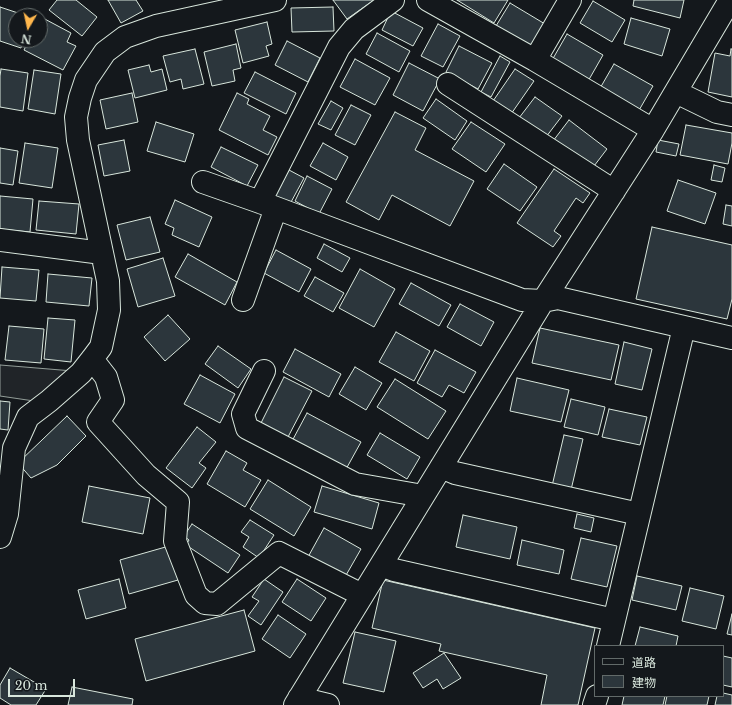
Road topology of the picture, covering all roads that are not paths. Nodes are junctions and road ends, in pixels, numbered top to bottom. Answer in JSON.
{"nodes":[{"id":1,"x":275,"y":0,"type":"edge"},
{"id":2,"x":393,"y":0,"type":"edge"},
{"id":3,"x":428,"y":0,"type":"edge"},
{"id":4,"x":570,"y":0,"type":"edge"},
{"id":5,"x":730,"y":0,"type":"edge"},
{"id":6,"x":536,"y":60,"type":"junction"},
{"id":7,"x":448,"y":84,"type":"dead end"},
{"id":8,"x":676,"y":92,"type":"junction"},
{"id":9,"x":732,"y":115,"type":"edge"},
{"id":10,"x":653,"y":130,"type":"junction"},
{"id":11,"x":203,"y":182,"type":"dead end"},
{"id":12,"x":614,"y":191,"type":"junction"},
{"id":13,"x":268,"y":205,"type":"junction"},
{"id":14,"x":0,"y":240,"type":"edge"},
{"id":15,"x":102,"y":253,"type":"junction"},
{"id":16,"x":244,"y":300,"type":"dead end"},
{"id":17,"x":543,"y":301,"type":"junction"},
{"id":18,"x":684,"y":327,"type":"junction"},
{"id":19,"x":732,"y":338,"type":"edge"},
{"id":20,"x":92,"y":359,"type":"junction"},
{"id":21,"x":264,"y":371,"type":"dead end"},
{"id":22,"x":441,"y":467,"type":"junction"},
{"id":23,"x":423,"y":496,"type":"junction"},
{"id":24,"x":639,"y":514,"type":"junction"},
{"id":25,"x":0,"y":537,"type":"edge"},
{"id":26,"x":381,"y":565,"type":"junction"},
{"id":27,"x":362,"y":596,"type":"junction"},
{"id":28,"x":614,"y":620,"type":"junction"},
{"id":29,"x":608,"y":645,"type":"edge"},
{"id":30,"x":297,"y":702,"type":"edge"},
{"id":31,"x":328,"y":705,"type":"edge"}],
"edges":[{"from":1,"to":15,"type":"street"},
{"from":2,"to":13,"type":"street"},
{"from":3,"to":6,"type":"street"},
{"from":4,"to":6,"type":"street"},
{"from":5,"to":8,"type":"street"},
{"from":6,"to":10,"type":"street"},
{"from":7,"to":12,"type":"street"},
{"from":8,"to":9,"type":"street"},
{"from":8,"to":10,"type":"street"},
{"from":10,"to":12,"type":"street"},
{"from":11,"to":13,"type":"street"},
{"from":12,"to":17,"type":"street"},
{"from":13,"to":16,"type":"street"},
{"from":13,"to":17,"type":"street"},
{"from":14,"to":15,"type":"street"},
{"from":15,"to":20,"type":"street"},
{"from":17,"to":18,"type":"street"},
{"from":17,"to":22,"type":"street"},
{"from":18,"to":19,"type":"street"},
{"from":18,"to":24,"type":"street"},
{"from":20,"to":25,"type":"street"},
{"from":20,"to":27,"type":"street"},
{"from":21,"to":23,"type":"street"},
{"from":22,"to":23,"type":"street"},
{"from":22,"to":24,"type":"street"},
{"from":23,"to":26,"type":"street"},
{"from":24,"to":28,"type":"street"},
{"from":26,"to":27,"type":"street"},
{"from":26,"to":28,"type":"street"},
{"from":27,"to":30,"type":"street"},
{"from":28,"to":29,"type":"street"},
{"from":30,"to":31,"type":"street"}]}
